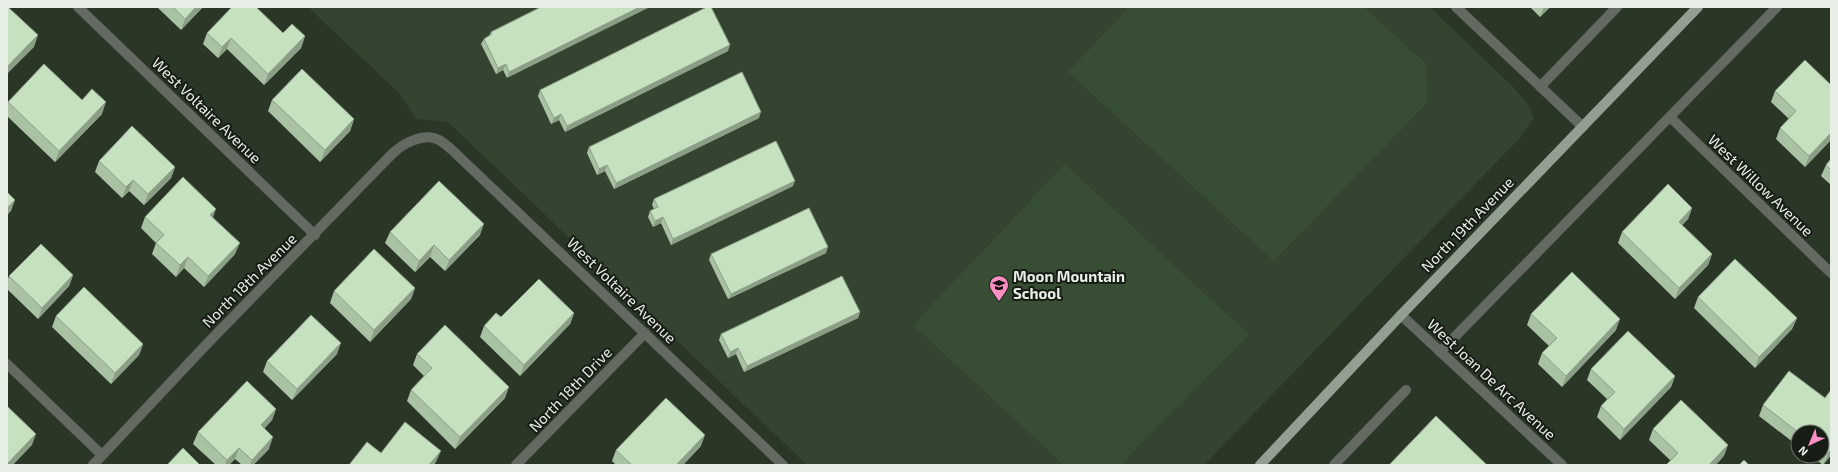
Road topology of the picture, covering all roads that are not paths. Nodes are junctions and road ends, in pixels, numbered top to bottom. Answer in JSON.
{"nodes":[{"id":1,"x":78,"y":7,"type":"edge"},
{"id":2,"x":1456,"y":7,"type":"edge"},
{"id":3,"x":1617,"y":7,"type":"edge"},
{"id":4,"x":1698,"y":7,"type":"edge"},
{"id":5,"x":1777,"y":7,"type":"edge"},
{"id":6,"x":1541,"y":86,"type":"junction"},
{"id":7,"x":1671,"y":118,"type":"junction"},
{"id":8,"x":1582,"y":126,"type":"junction"},
{"id":9,"x":438,"y":139,"type":"joint"},
{"id":10,"x":315,"y":235,"type":"junction"},
{"id":11,"x":1831,"y":273,"type":"edge"},
{"id":12,"x":1401,"y":315,"type":"junction"},
{"id":13,"x":645,"y":333,"type":"junction"},
{"id":14,"x":1440,"y":352,"type":"junction"},
{"id":15,"x":7,"y":364,"type":"edge"},
{"id":16,"x":1406,"y":390,"type":"dead end"},
{"id":17,"x":102,"y":455,"type":"junction"},
{"id":18,"x":93,"y":465,"type":"edge"},
{"id":19,"x":516,"y":465,"type":"edge"},
{"id":20,"x":783,"y":465,"type":"edge"},
{"id":21,"x":1260,"y":465,"type":"edge"},
{"id":22,"x":1334,"y":465,"type":"edge"},
{"id":23,"x":1562,"y":465,"type":"edge"}],
"edges":[{"from":1,"to":10,"type":"street","name":"West Voltaire Avenue"},
{"from":2,"to":6,"type":"street"},
{"from":3,"to":6,"type":"street"},
{"from":4,"to":8,"type":"main road","name":"North 19th Avenue"},
{"from":5,"to":7,"type":"street"},
{"from":6,"to":8,"type":"street"},
{"from":7,"to":11,"type":"street","name":"West Willow Avenue"},
{"from":7,"to":14,"type":"street"},
{"from":8,"to":12,"type":"main road","name":"North 19th Avenue"},
{"from":9,"to":10,"type":"street","name":"North 18th Avenue"},
{"from":9,"to":13,"type":"street","name":"West Voltaire Avenue"},
{"from":10,"to":17,"type":"street","name":"North 18th Avenue"},
{"from":12,"to":14,"type":"street","name":"West Joan De Arc Avenue"},
{"from":12,"to":21,"type":"main road","name":"North 19th Avenue"},
{"from":13,"to":19,"type":"street","name":"North 18th Drive"},
{"from":13,"to":20,"type":"street","name":"West Voltaire Avenue"},
{"from":14,"to":23,"type":"street","name":"West Joan De Arc Avenue"},
{"from":15,"to":17,"type":"street"},
{"from":16,"to":22,"type":"street"},
{"from":17,"to":18,"type":"street","name":"North 18th Avenue"}]}
